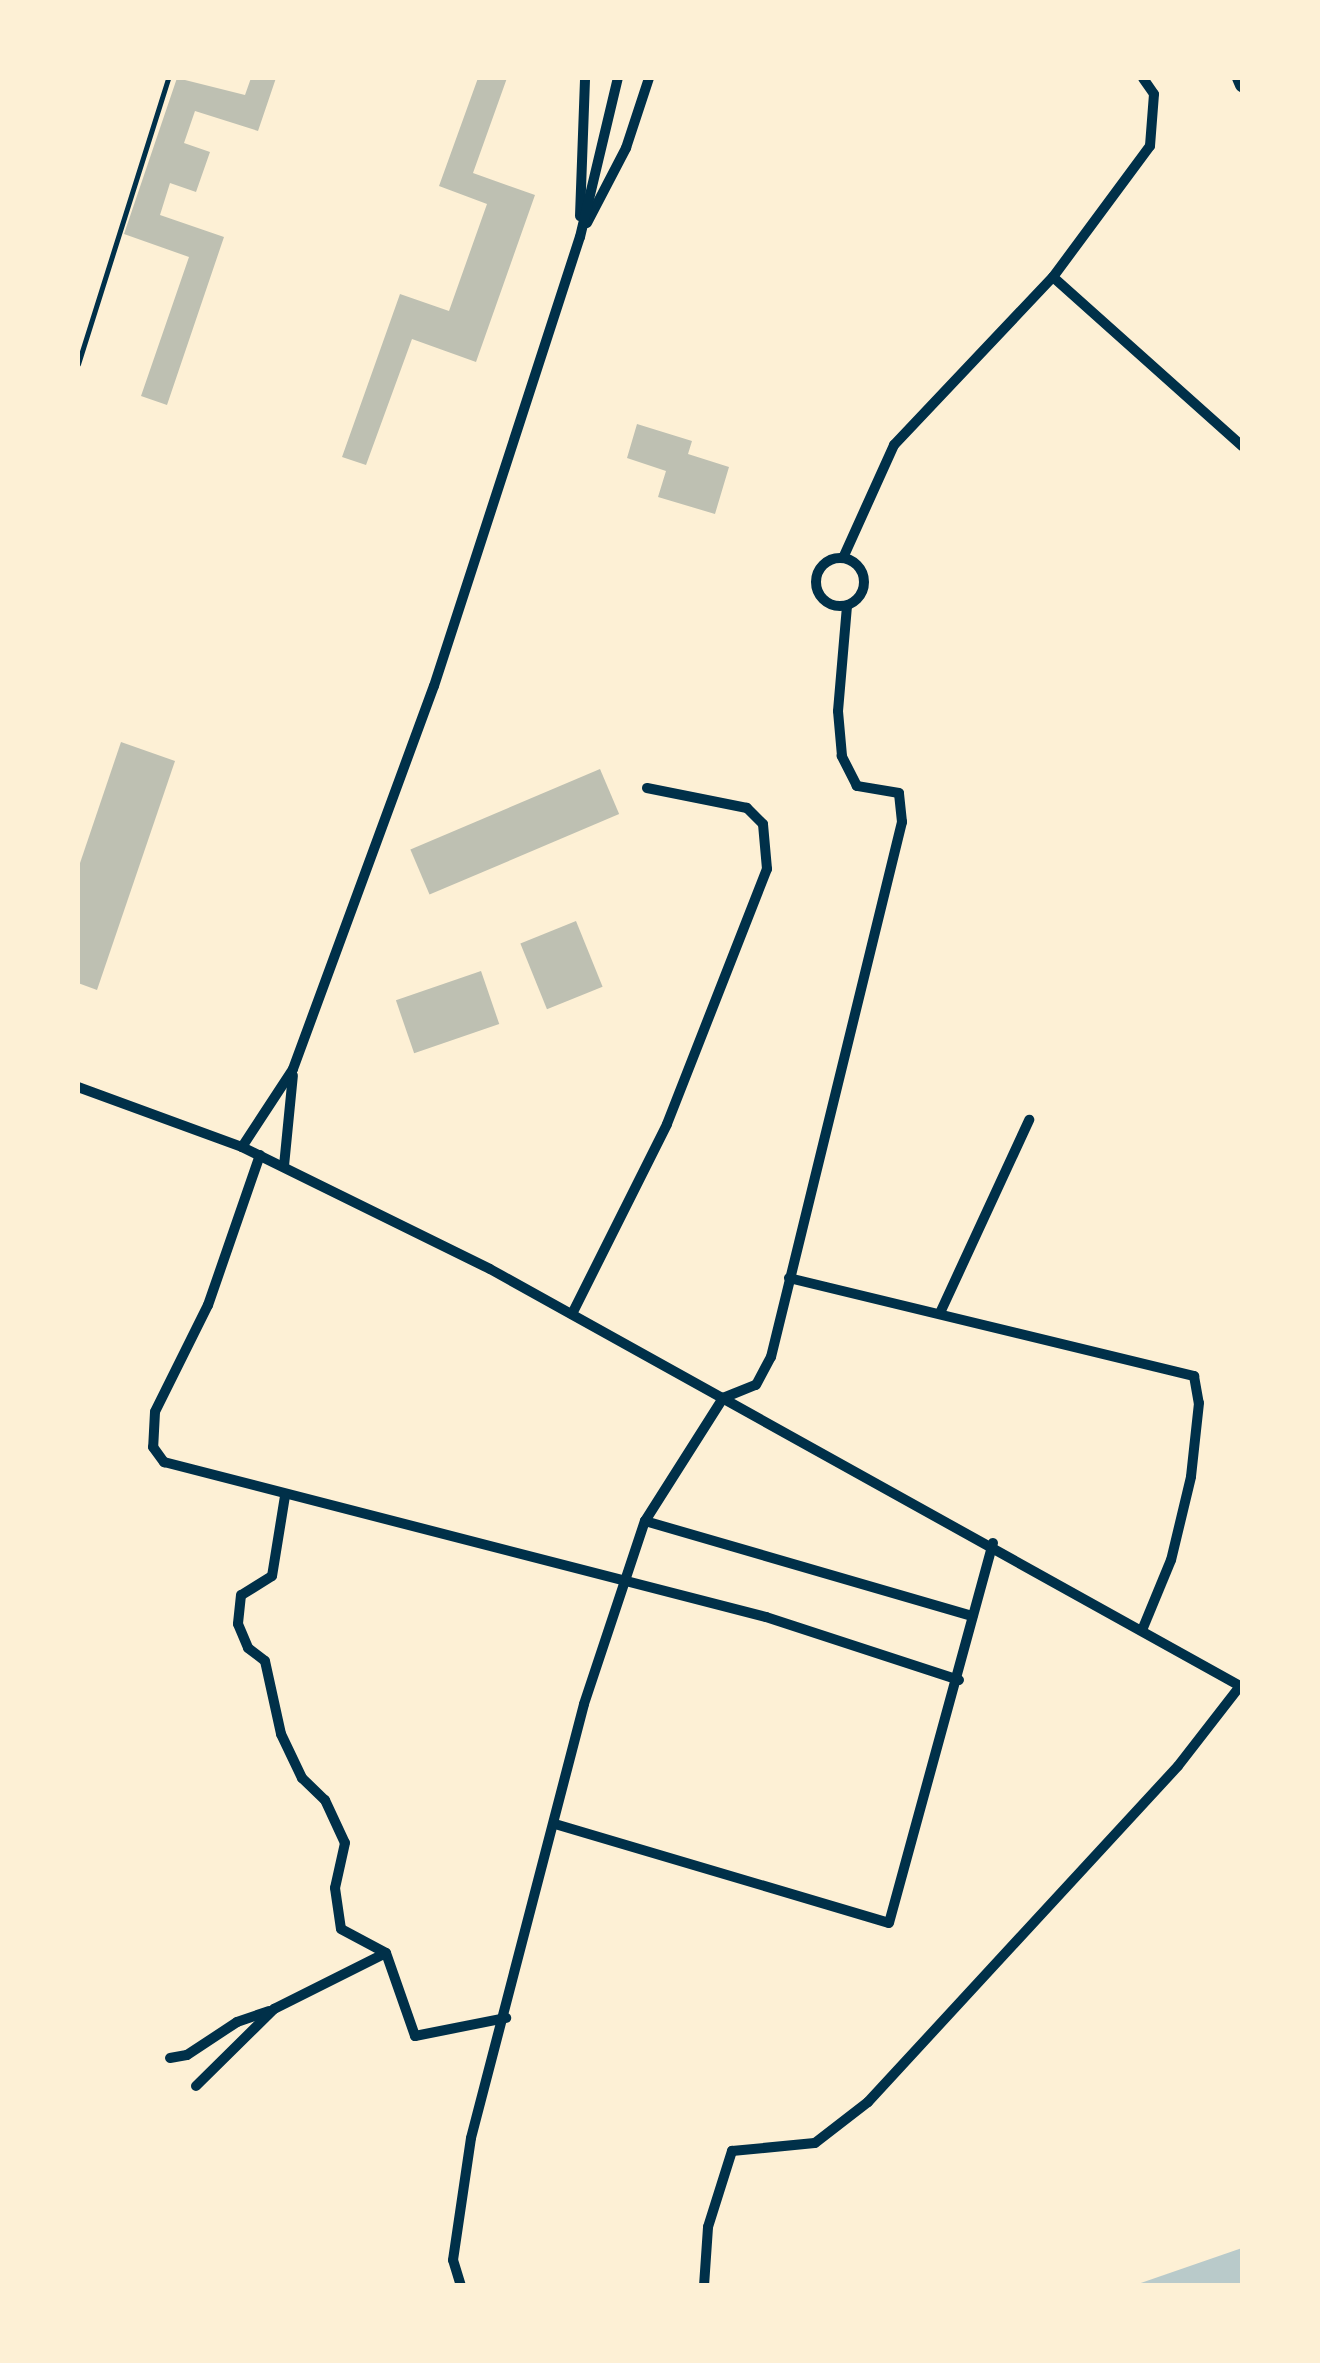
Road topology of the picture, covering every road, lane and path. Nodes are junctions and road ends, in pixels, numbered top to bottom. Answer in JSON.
{"nodes":[{"id":1,"x":168,"y":78,"type":"edge"},
{"id":2,"x":585,"y":78,"type":"edge"},
{"id":3,"x":649,"y":78,"type":"edge"},
{"id":4,"x":1143,"y":78,"type":"edge"},
{"id":5,"x":1239,"y":78,"type":"edge"},
{"id":6,"x":618,"y":82,"type":"edge"},
{"id":7,"x":1242,"y":85,"type":"edge"},
{"id":8,"x":580,"y":237,"type":"junction"},
{"id":9,"x":1052,"y":276,"type":"junction"},
{"id":10,"x":78,"y":364,"type":"edge"},
{"id":11,"x":1242,"y":446,"type":"edge"},
{"id":12,"x":843,"y":558,"type":"junction"},
{"id":13,"x":847,"y":606,"type":"junction"},
{"id":14,"x":647,"y":788,"type":"dead end"},
{"id":15,"x":294,"y":1069,"type":"junction"},
{"id":16,"x":78,"y":1087,"type":"edge"},
{"id":17,"x":1029,"y":1120,"type":"dead end"},
{"id":18,"x":242,"y":1146,"type":"junction"},
{"id":19,"x":260,"y":1156,"type":"junction"},
{"id":20,"x":284,"y":1166,"type":"junction"},
{"id":21,"x":789,"y":1278,"type":"junction"},
{"id":22,"x":940,"y":1313,"type":"junction"},
{"id":23,"x":572,"y":1314,"type":"junction"},
{"id":24,"x":724,"y":1398,"type":"junction"},
{"id":25,"x":285,"y":1496,"type":"junction"},
{"id":26,"x":646,"y":1522,"type":"junction"},
{"id":27,"x":993,"y":1543,"type":"junction"},
{"id":28,"x":622,"y":1584,"type":"junction"},
{"id":29,"x":972,"y":1616,"type":"junction"},
{"id":30,"x":1143,"y":1628,"type":"junction"},
{"id":31,"x":959,"y":1680,"type":"junction"},
{"id":32,"x":1241,"y":1686,"type":"edge"},
{"id":33,"x":555,"y":1824,"type":"junction"},
{"id":34,"x":386,"y":1954,"type":"junction"},
{"id":35,"x":274,"y":2008,"type":"junction"},
{"id":36,"x":506,"y":2018,"type":"junction"},
{"id":37,"x":170,"y":2058,"type":"dead end"},
{"id":38,"x":196,"y":2086,"type":"dead end"},
{"id":39,"x":461,"y":2286,"type":"edge"},
{"id":40,"x":704,"y":2286,"type":"edge"}],
"edges":[{"from":1,"to":10,"type":"lane"},
{"from":2,"to":8,"type":"street"},
{"from":3,"to":8,"type":"street"},
{"from":4,"to":9,"type":"street"},
{"from":5,"to":7,"type":"main road"},
{"from":6,"to":8,"type":"street"},
{"from":8,"to":15,"type":"street"},
{"from":9,"to":11,"type":"street"},
{"from":9,"to":12,"type":"street"},
{"from":12,"to":13,"type":"street"},
{"from":12,"to":13,"type":"street"},
{"from":13,"to":21,"type":"street"},
{"from":14,"to":23,"type":"street"},
{"from":15,"to":18,"type":"street"},
{"from":15,"to":20,"type":"street"},
{"from":16,"to":18,"type":"street"},
{"from":17,"to":22,"type":"street"},
{"from":18,"to":19,"type":"street"},
{"from":19,"to":20,"type":"street"},
{"from":19,"to":25,"type":"street"},
{"from":20,"to":23,"type":"street"},
{"from":21,"to":22,"type":"street"},
{"from":21,"to":24,"type":"street"},
{"from":22,"to":30,"type":"street"},
{"from":23,"to":24,"type":"street"},
{"from":24,"to":26,"type":"street"},
{"from":24,"to":27,"type":"street"},
{"from":25,"to":28,"type":"street"},
{"from":25,"to":34,"type":"street"},
{"from":26,"to":28,"type":"street"},
{"from":26,"to":29,"type":"street"},
{"from":27,"to":29,"type":"street"},
{"from":27,"to":30,"type":"street"},
{"from":28,"to":31,"type":"street"},
{"from":28,"to":33,"type":"street"},
{"from":29,"to":31,"type":"street"},
{"from":30,"to":32,"type":"street"},
{"from":31,"to":33,"type":"street"},
{"from":32,"to":40,"type":"street"},
{"from":33,"to":36,"type":"street"},
{"from":34,"to":35,"type":"street"},
{"from":34,"to":36,"type":"street"},
{"from":35,"to":37,"type":"street"},
{"from":35,"to":38,"type":"street"},
{"from":36,"to":39,"type":"street"}]}
